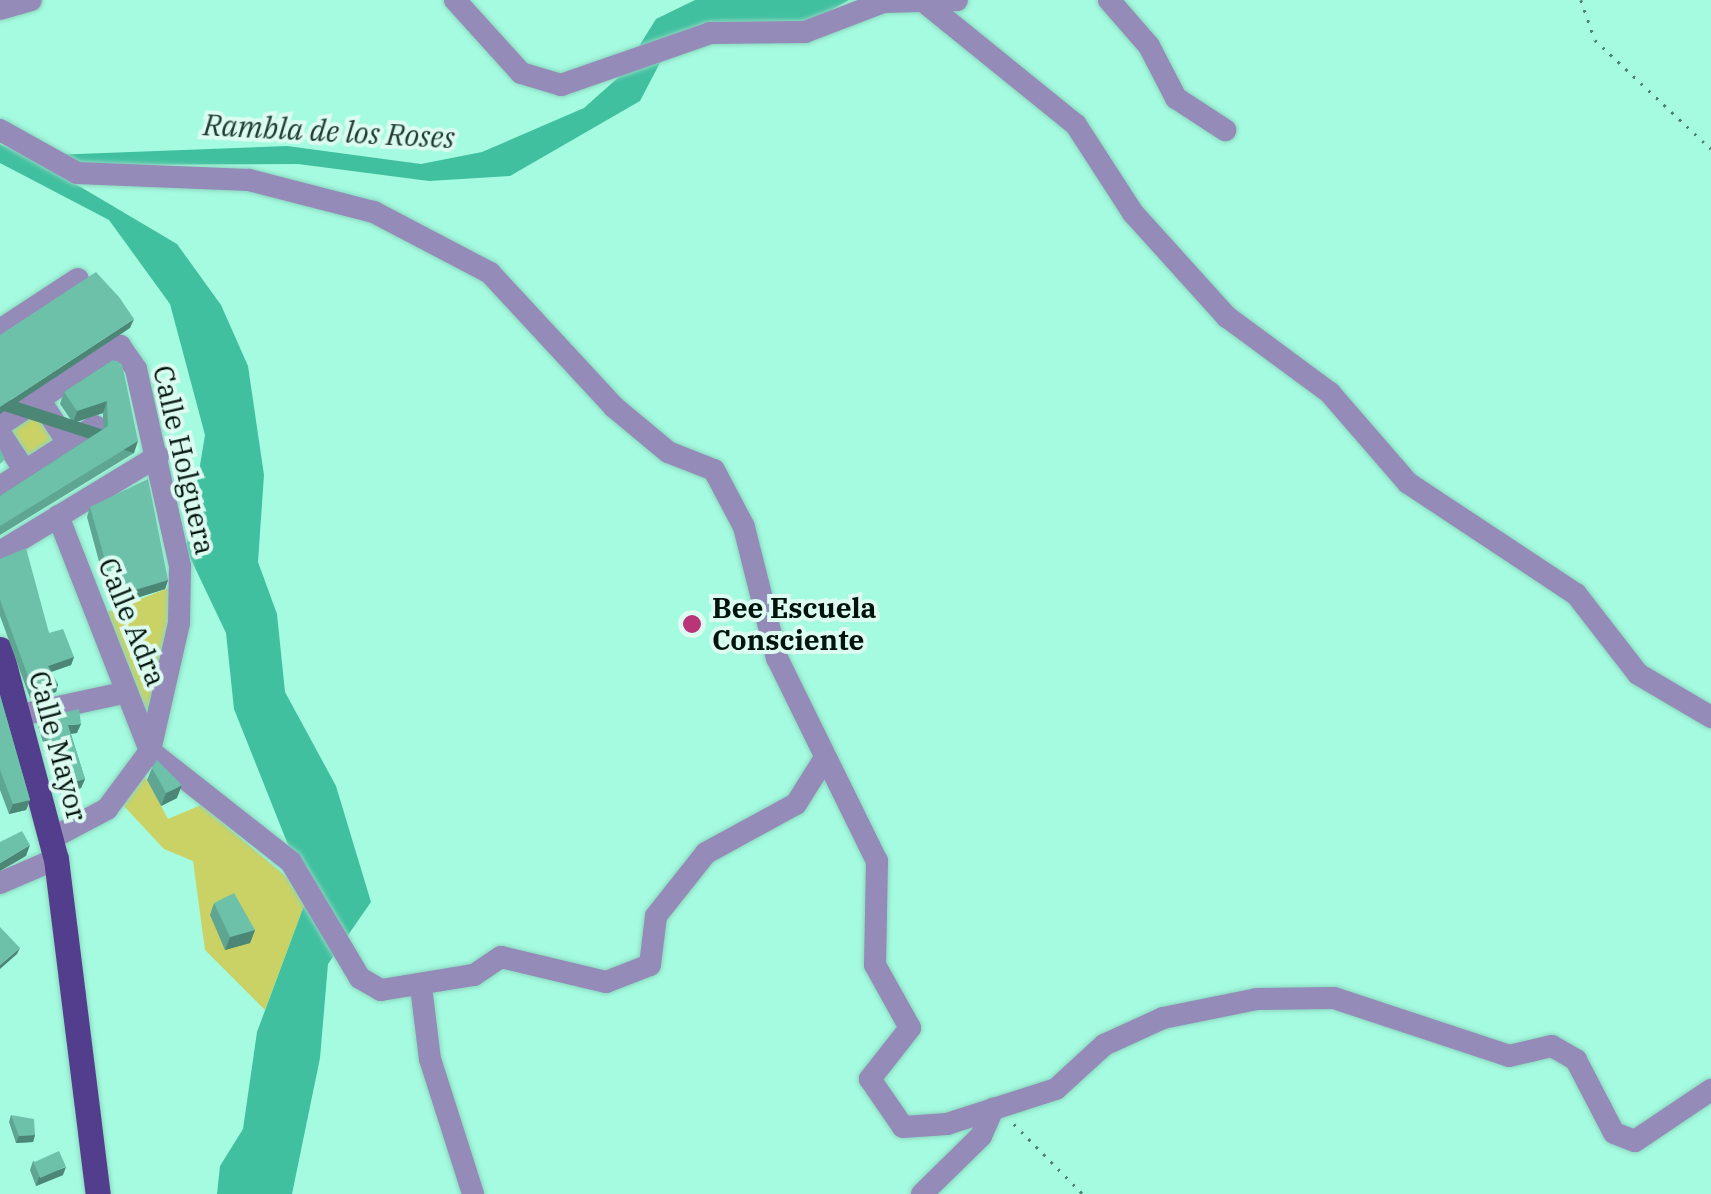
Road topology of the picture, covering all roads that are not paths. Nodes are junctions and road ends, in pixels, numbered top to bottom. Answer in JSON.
{"nodes":[{"id":1,"x":31,"y":0,"type":"edge"},
{"id":2,"x":455,"y":0,"type":"edge"},
{"id":3,"x":957,"y":0,"type":"edge"},
{"id":4,"x":1108,"y":0,"type":"edge"},
{"id":5,"x":923,"y":1,"type":"edge"},
{"id":6,"x":0,"y":9,"type":"edge"},
{"id":7,"x":0,"y":130,"type":"edge"},
{"id":8,"x":1225,"y":130,"type":"dead end"},
{"id":9,"x":78,"y":279,"type":"edge"},
{"id":10,"x":0,"y":330,"type":"edge"},
{"id":11,"x":39,"y":400,"type":"junction"},
{"id":12,"x":0,"y":425,"type":"edge"},
{"id":13,"x":95,"y":426,"type":"dead end"},
{"id":14,"x":0,"y":433,"type":"edge"},
{"id":15,"x":68,"y":444,"type":"junction"},
{"id":16,"x":158,"y":456,"type":"junction"},
{"id":17,"x":25,"y":471,"type":"junction"},
{"id":18,"x":0,"y":487,"type":"edge"},
{"id":19,"x":58,"y":516,"type":"junction"},
{"id":20,"x":0,"y":552,"type":"edge"},
{"id":21,"x":0,"y":649,"type":"edge"},
{"id":22,"x":127,"y":692,"type":"junction"},
{"id":23,"x":20,"y":715,"type":"junction"},
{"id":24,"x":1711,"y":718,"type":"edge"},
{"id":25,"x":150,"y":750,"type":"junction"},
{"id":26,"x":823,"y":761,"type":"junction"},
{"id":27,"x":54,"y":848,"type":"junction"},
{"id":28,"x":0,"y":883,"type":"edge"},
{"id":29,"x":421,"y":987,"type":"junction"},
{"id":30,"x":1711,"y":1090,"type":"edge"},
{"id":31,"x":991,"y":1115,"type":"junction"},
{"id":32,"x":98,"y":1194,"type":"edge"},
{"id":33,"x":473,"y":1194,"type":"edge"},
{"id":34,"x":922,"y":1194,"type":"edge"}],
"edges":[{"from":1,"to":6,"type":"street"},
{"from":2,"to":5,"type":"street"},
{"from":3,"to":5,"type":"street"},
{"from":4,"to":8,"type":"street"},
{"from":5,"to":24,"type":"street"},
{"from":7,"to":26,"type":"street"},
{"from":9,"to":10,"type":"street"},
{"from":11,"to":12,"type":"street"},
{"from":11,"to":15,"type":"street"},
{"from":11,"to":16,"type":"street","name":"Calle Holguera"},
{"from":13,"to":15,"type":"street"},
{"from":14,"to":17,"type":"street"},
{"from":15,"to":17,"type":"street"},
{"from":16,"to":19,"type":"street"},
{"from":16,"to":25,"type":"street","name":"Calle Holguera"},
{"from":17,"to":18,"type":"street"},
{"from":19,"to":20,"type":"street"},
{"from":19,"to":22,"type":"street","name":"Calle Adra"},
{"from":21,"to":23,"type":"main road","name":"Calle Mayor"},
{"from":22,"to":23,"type":"street"},
{"from":22,"to":25,"type":"street","name":"Calle Adra"},
{"from":23,"to":27,"type":"main road","name":"Calle Mayor"},
{"from":25,"to":27,"type":"street","name":"Calle Holguera"},
{"from":25,"to":29,"type":"street"},
{"from":26,"to":29,"type":"street"},
{"from":26,"to":31,"type":"street"},
{"from":27,"to":28,"type":"street","name":"Calle Holguera"},
{"from":27,"to":32,"type":"main road","name":"Calle Mayor"},
{"from":29,"to":33,"type":"street"},
{"from":30,"to":31,"type":"street"},
{"from":31,"to":34,"type":"street"}]}
